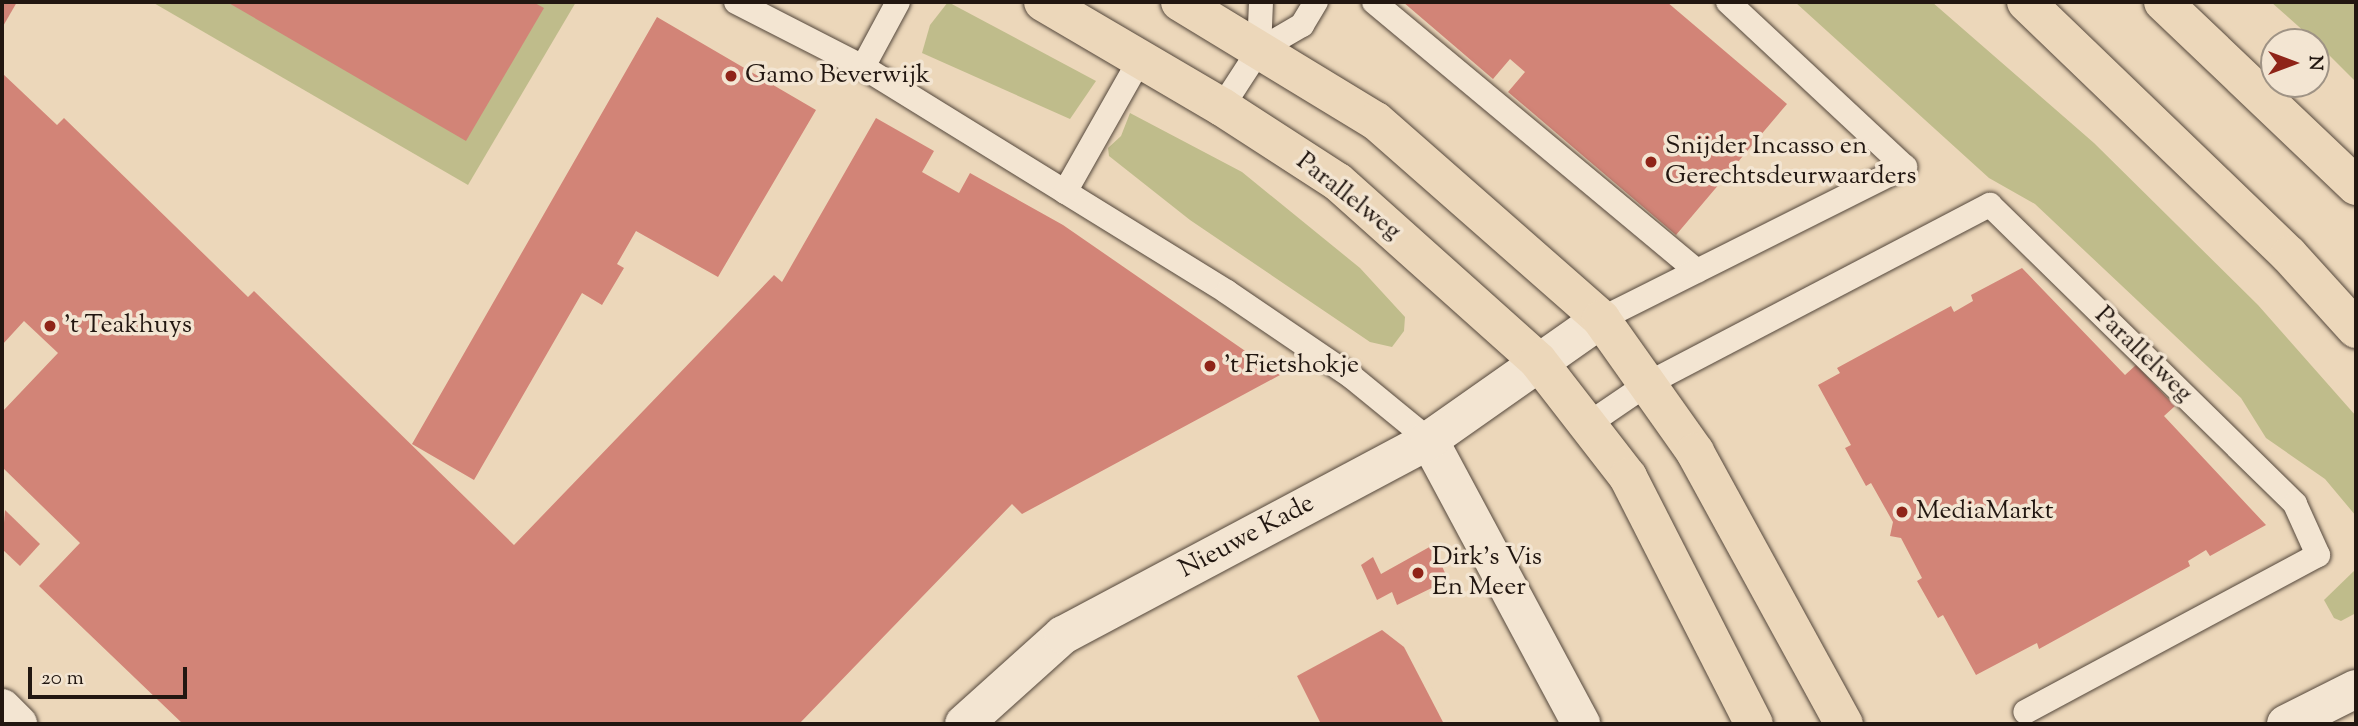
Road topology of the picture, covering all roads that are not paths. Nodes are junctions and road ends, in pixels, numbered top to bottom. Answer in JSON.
{"nodes":[{"id":1,"x":736,"y":2,"type":"edge"},
{"id":2,"x":898,"y":2,"type":"edge"},
{"id":3,"x":1043,"y":2,"type":"edge"},
{"id":4,"x":1180,"y":2,"type":"edge"},
{"id":5,"x":1261,"y":2,"type":"edge"},
{"id":6,"x":1316,"y":2,"type":"edge"},
{"id":7,"x":1374,"y":2,"type":"edge"},
{"id":8,"x":1728,"y":2,"type":"edge"},
{"id":9,"x":2026,"y":2,"type":"edge"},
{"id":10,"x":2163,"y":2,"type":"edge"},
{"id":11,"x":1259,"y":50,"type":"junction"},
{"id":12,"x":1139,"y":61,"type":"junction"},
{"id":13,"x":863,"y":67,"type":"junction"},
{"id":14,"x":1222,"y":107,"type":"junction"},
{"id":15,"x":2356,"y":186,"type":"edge"},
{"id":16,"x":1065,"y":192,"type":"junction"},
{"id":17,"x":1697,"y":271,"type":"junction"},
{"id":18,"x":1601,"y":319,"type":"junction"},
{"id":19,"x":2356,"y":329,"type":"edge"},
{"id":20,"x":1538,"y":361,"type":"junction"},
{"id":21,"x":1647,"y":384,"type":"junction"},
{"id":22,"x":1587,"y":425,"type":"junction"},
{"id":23,"x":1429,"y":440,"type":"junction"},
{"id":24,"x":2356,"y":689,"type":"edge"},
{"id":25,"x":2,"y":708,"type":"edge"},
{"id":26,"x":2025,"y":712,"type":"dead end"},
{"id":27,"x":19,"y":724,"type":"edge"},
{"id":28,"x":964,"y":724,"type":"edge"},
{"id":29,"x":1581,"y":724,"type":"edge"},
{"id":30,"x":1754,"y":724,"type":"edge"},
{"id":31,"x":1844,"y":724,"type":"edge"},
{"id":32,"x":2286,"y":724,"type":"edge"}],
"edges":[{"from":1,"to":13,"type":"lane"},
{"from":2,"to":13,"type":"lane"},
{"from":3,"to":12,"type":"main road","name":"Parallelweg"},
{"from":4,"to":11,"type":"main road"},
{"from":5,"to":11,"type":"lane"},
{"from":6,"to":11,"type":"lane"},
{"from":7,"to":17,"type":"lane"},
{"from":8,"to":17,"type":"lane"},
{"from":9,"to":19,"type":"main road"},
{"from":10,"to":15,"type":"main road"},
{"from":11,"to":14,"type":"lane"},
{"from":11,"to":18,"type":"main road"},
{"from":12,"to":14,"type":"main road","name":"Parallelweg"},
{"from":12,"to":16,"type":"lane"},
{"from":13,"to":16,"type":"lane"},
{"from":14,"to":20,"type":"main road","name":"Parallelweg"},
{"from":16,"to":23,"type":"lane"},
{"from":17,"to":18,"type":"lane"},
{"from":18,"to":20,"type":"street"},
{"from":18,"to":21,"type":"main road"},
{"from":20,"to":22,"type":"main road","name":"Parallelweg"},
{"from":20,"to":23,"type":"street","name":"Nieuwe Kade"},
{"from":21,"to":22,"type":"lane","name":"Parallelweg"},
{"from":21,"to":26,"type":"lane","name":"Parallelweg"},
{"from":21,"to":31,"type":"main road"},
{"from":22,"to":30,"type":"main road","name":"Parallelweg"},
{"from":23,"to":28,"type":"street","name":"Nieuwe Kade"},
{"from":23,"to":29,"type":"street"},
{"from":24,"to":32,"type":"street"},
{"from":25,"to":27,"type":"street"}]}
